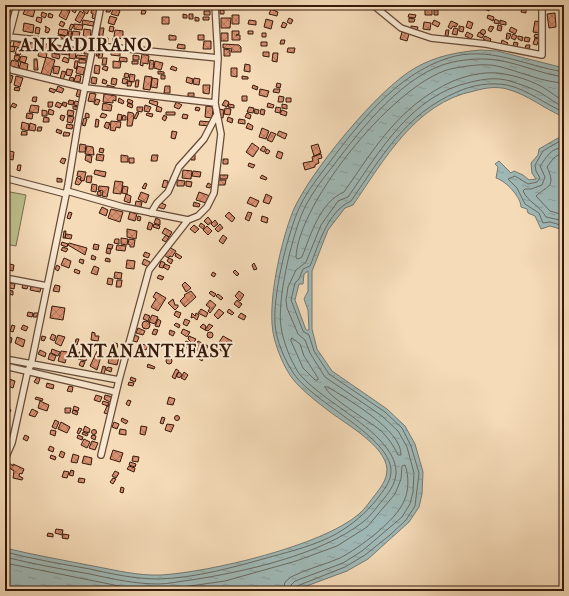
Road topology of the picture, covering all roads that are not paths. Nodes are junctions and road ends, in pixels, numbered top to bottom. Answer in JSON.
{"nodes":[{"id":1,"x":17,"y":5,"type":"edge"},
{"id":2,"x":101,"y":5,"type":"edge"},
{"id":3,"x":215,"y":5,"type":"edge"},
{"id":4,"x":373,"y":5,"type":"edge"},
{"id":5,"x":542,"y":5,"type":"edge"},
{"id":6,"x":9,"y":37,"type":"junction"},
{"id":7,"x":92,"y":46,"type":"junction"},
{"id":8,"x":5,"y":51,"type":"edge"},
{"id":9,"x":218,"y":58,"type":"junction"},
{"id":10,"x":5,"y":66,"type":"edge"},
{"id":11,"x":86,"y":88,"type":"junction"},
{"id":12,"x":216,"y":105,"type":"junction"},
{"id":13,"x":5,"y":178,"type":"edge"},
{"id":14,"x":67,"y":193,"type":"junction"},
{"id":15,"x":151,"y":213,"type":"junction"},
{"id":16,"x":188,"y":220,"type":"junction"},
{"id":17,"x":5,"y":278,"type":"edge"},
{"id":18,"x":47,"y":286,"type":"junction"},
{"id":19,"x":5,"y":359,"type":"edge"},
{"id":20,"x":5,"y":366,"type":"edge"},
{"id":21,"x":29,"y":368,"type":"junction"},
{"id":22,"x":119,"y":380,"type":"junction"},
{"id":23,"x":116,"y":392,"type":"junction"},
{"id":24,"x":101,"y":455,"type":"dead end"},
{"id":25,"x":5,"y":459,"type":"edge"}],
"edges":[{"from":1,"to":6,"type":"street"},
{"from":2,"to":7,"type":"street"},
{"from":3,"to":9,"type":"street"},
{"from":4,"to":5,"type":"street"},
{"from":6,"to":7,"type":"street"},
{"from":6,"to":8,"type":"street"},
{"from":7,"to":9,"type":"street"},
{"from":7,"to":11,"type":"street"},
{"from":9,"to":12,"type":"street"},
{"from":10,"to":11,"type":"street"},
{"from":11,"to":12,"type":"street"},
{"from":11,"to":14,"type":"street"},
{"from":12,"to":15,"type":"street"},
{"from":12,"to":16,"type":"street"},
{"from":13,"to":14,"type":"street"},
{"from":14,"to":15,"type":"street"},
{"from":14,"to":18,"type":"street"},
{"from":15,"to":16,"type":"street"},
{"from":16,"to":22,"type":"street"},
{"from":17,"to":18,"type":"street"},
{"from":18,"to":21,"type":"street"},
{"from":19,"to":21,"type":"street"},
{"from":20,"to":21,"type":"street"},
{"from":21,"to":22,"type":"street"},
{"from":21,"to":23,"type":"street"},
{"from":21,"to":25,"type":"street"},
{"from":22,"to":23,"type":"street"},
{"from":23,"to":24,"type":"street"}]}
